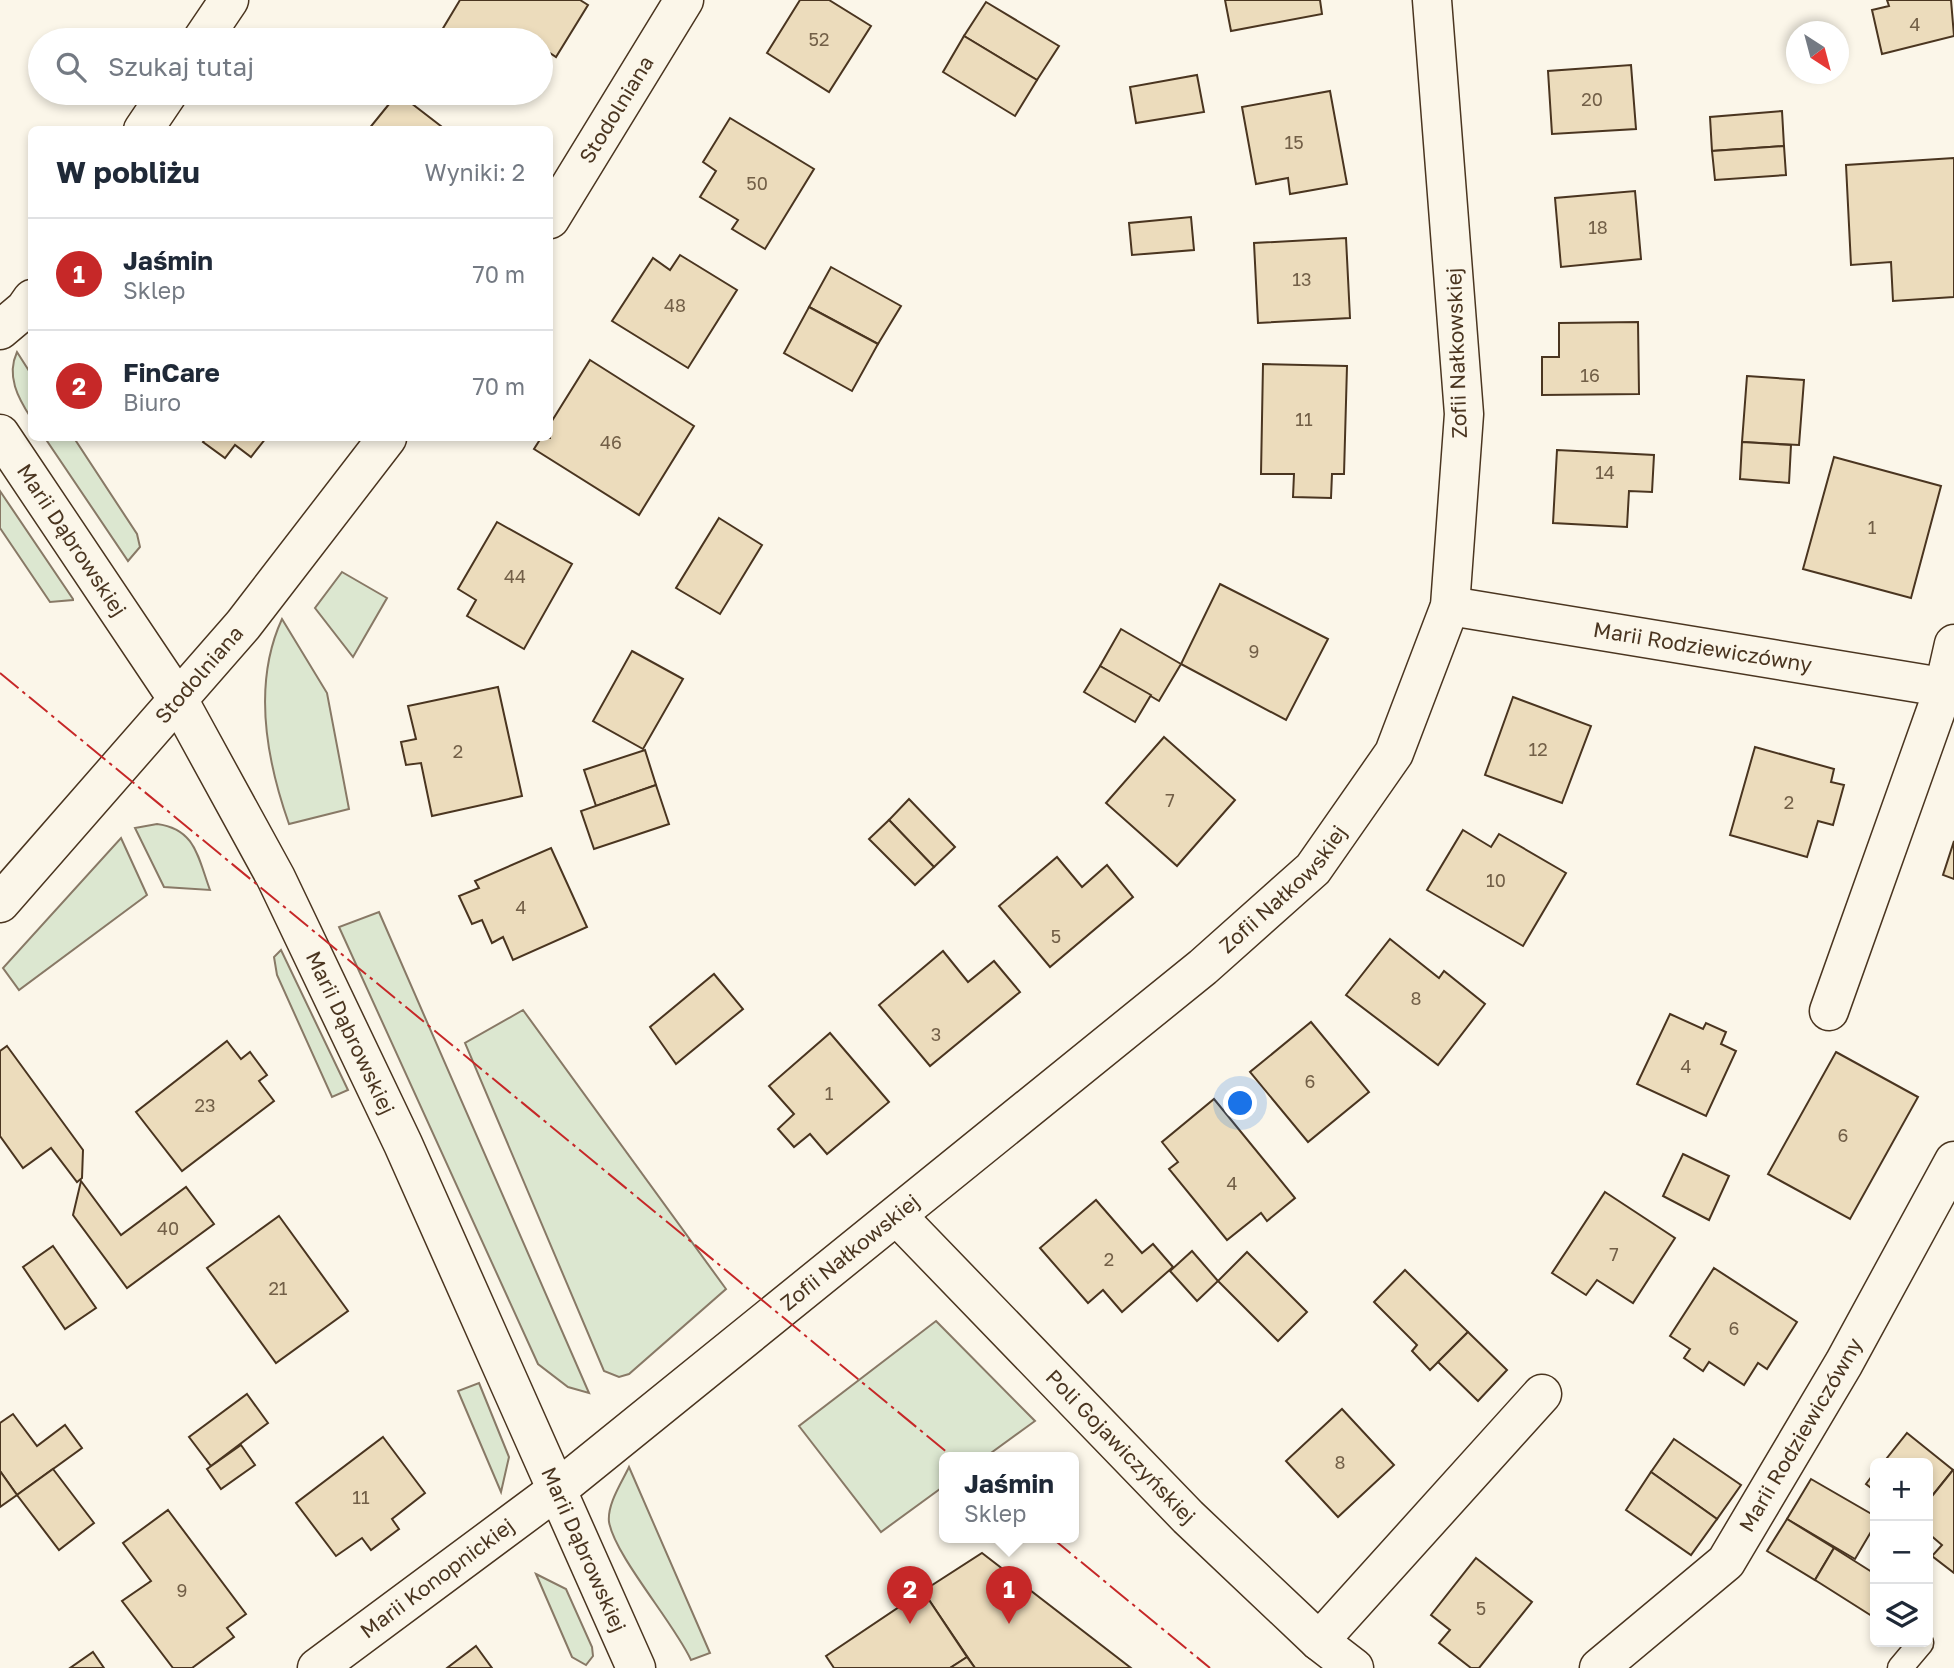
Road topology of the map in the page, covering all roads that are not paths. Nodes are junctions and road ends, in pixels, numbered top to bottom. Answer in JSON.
{"nodes":[{"id":1,"x":229,"y":0,"type":"edge"},
{"id":2,"x":684,"y":0,"type":"edge"},
{"id":3,"x":1433,"y":0,"type":"edge"},
{"id":4,"x":210,"y":28,"type":"edge"},
{"id":5,"x":160,"y":105,"type":"edge"},
{"id":6,"x":146,"y":126,"type":"edge"},
{"id":7,"x":553,"y":214,"type":"edge"},
{"id":8,"x":28,"y":305,"type":"edge"},
{"id":9,"x":0,"y":330,"type":"edge"},
{"id":10,"x":0,"y":434,"type":"edge"},
{"id":11,"x":385,"y":441,"type":"edge"},
{"id":12,"x":1450,"y":606,"type":"junction"},
{"id":13,"x":1954,"y":644,"type":"edge"},
{"id":14,"x":1949,"y":688,"type":"edge"},
{"id":15,"x":179,"y":701,"type":"junction"},
{"id":16,"x":0,"y":903,"type":"edge"},
{"id":17,"x":1829,"y":1011,"type":"dead end"},
{"id":18,"x":1954,"y":1161,"type":"edge"},
{"id":19,"x":898,"y":1217,"type":"junction"},
{"id":20,"x":1542,"y":1394,"type":"dead end"},
{"id":21,"x":558,"y":1489,"type":"junction"},
{"id":22,"x":1319,"y":1641,"type":"junction"},
{"id":23,"x":1918,"y":1647,"type":"edge"},
{"id":24,"x":317,"y":1668,"type":"edge"},
{"id":25,"x":636,"y":1668,"type":"edge"},
{"id":26,"x":1354,"y":1668,"type":"edge"},
{"id":27,"x":1599,"y":1668,"type":"edge"},
{"id":28,"x":1900,"y":1668,"type":"edge"}],
"edges":[{"from":1,"to":4,"type":"street"},
{"from":2,"to":7,"type":"street","name":"Stodolniana"},
{"from":3,"to":12,"type":"street","name":"Zofii Nałkowskiej"},
{"from":5,"to":6,"type":"street"},
{"from":8,"to":9,"type":"street"},
{"from":10,"to":15,"type":"street","name":"Marii Dąbrowskiej"},
{"from":11,"to":15,"type":"street","name":"Stodolniana"},
{"from":12,"to":14,"type":"street","name":"Marii Rodziewiczówny"},
{"from":12,"to":19,"type":"street","name":"Zofii Nałkowskiej"},
{"from":13,"to":14,"type":"street"},
{"from":14,"to":17,"type":"street"},
{"from":15,"to":16,"type":"street","name":"Stodolniana"},
{"from":15,"to":21,"type":"street","name":"Marii Dąbrowskiej"},
{"from":18,"to":27,"type":"street","name":"Marii Rodziewiczówny"},
{"from":19,"to":21,"type":"street","name":"Zofii Nałkowskiej"},
{"from":19,"to":22,"type":"street","name":"Poli Gojawiczyńskiej"},
{"from":20,"to":22,"type":"street"},
{"from":21,"to":24,"type":"street","name":"Marii Konopnickiej"},
{"from":21,"to":25,"type":"street","name":"Marii Dąbrowskiej"},
{"from":22,"to":26,"type":"street","name":"Poli Gojawiczyńskiej"},
{"from":23,"to":28,"type":"lane"}]}
